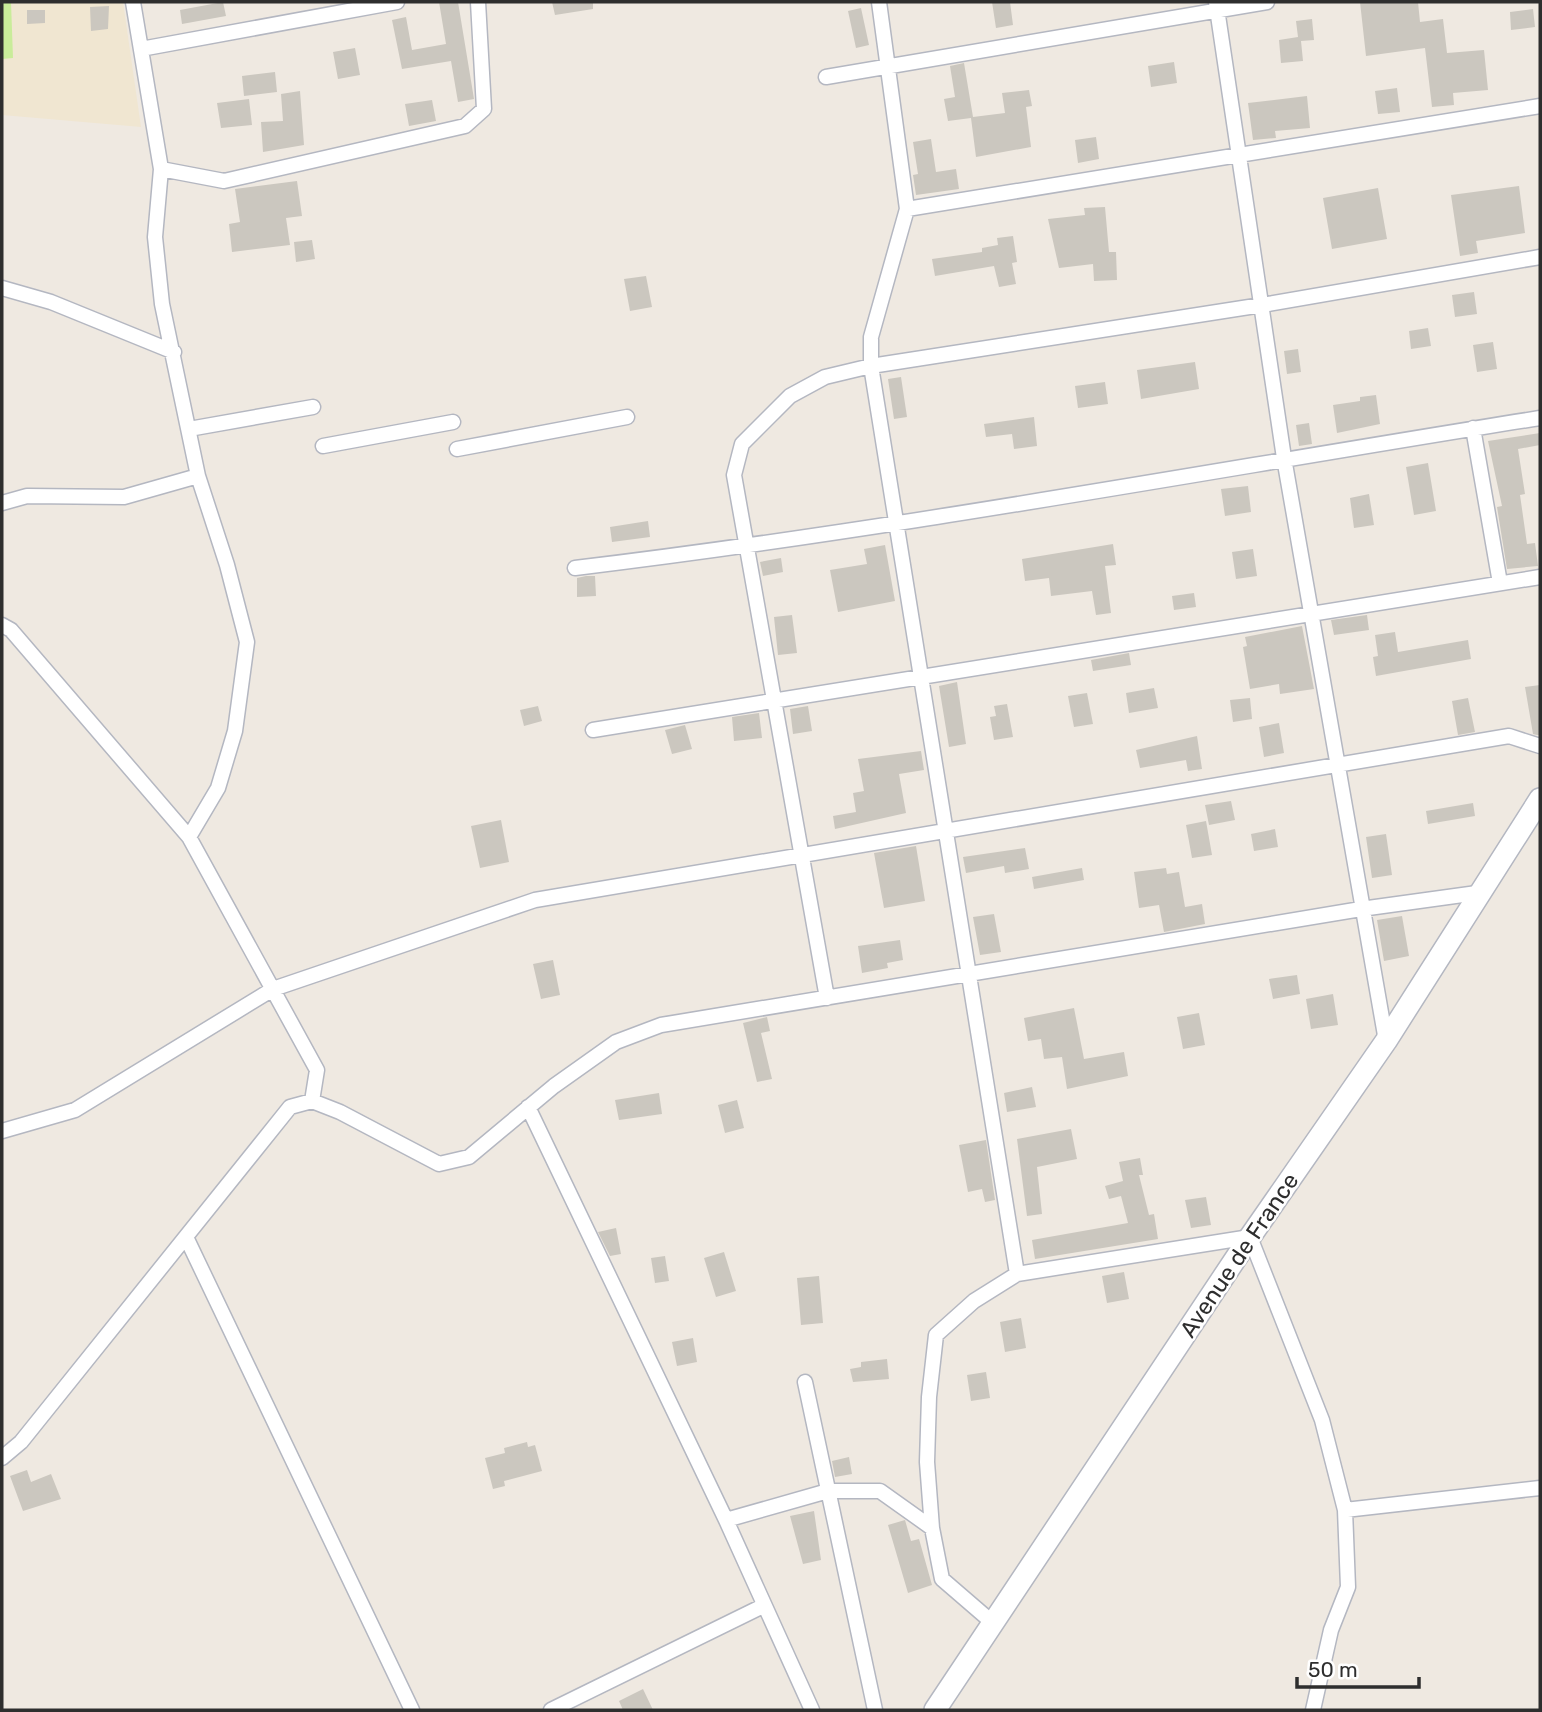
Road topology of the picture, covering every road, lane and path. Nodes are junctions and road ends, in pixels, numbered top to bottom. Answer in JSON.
{"nodes":[{"id":1,"x":133,"y":2,"type":"edge"},
{"id":2,"x":397,"y":2,"type":"edge"},
{"id":3,"x":478,"y":2,"type":"edge"},
{"id":4,"x":879,"y":2,"type":"edge"},
{"id":5,"x":1267,"y":2,"type":"edge"},
{"id":6,"x":1216,"y":6,"type":"edge"},
{"id":7,"x":141,"y":49,"type":"junction"},
{"id":8,"x":888,"y":66,"type":"junction"},
{"id":9,"x":826,"y":77,"type":"dead end"},
{"id":10,"x":1540,"y":106,"type":"edge"},
{"id":11,"x":1238,"y":156,"type":"junction"},
{"id":12,"x":161,"y":169,"type":"junction"},
{"id":13,"x":907,"y":209,"type":"junction"},
{"id":14,"x":1540,"y":257,"type":"edge"},
{"id":15,"x":2,"y":288,"type":"edge"},
{"id":16,"x":1262,"y":305,"type":"junction"},
{"id":17,"x":174,"y":352,"type":"junction"},
{"id":18,"x":871,"y":366,"type":"junction"},
{"id":19,"x":313,"y":407,"type":"dead end"},
{"id":20,"x":627,"y":417,"type":"dead end"},
{"id":21,"x":1540,"y":418,"type":"edge"},
{"id":22,"x":453,"y":422,"type":"dead end"},
{"id":23,"x":1473,"y":428,"type":"junction"},
{"id":24,"x":189,"y":429,"type":"junction"},
{"id":25,"x":323,"y":446,"type":"dead end"},
{"id":26,"x":457,"y":449,"type":"dead end"},
{"id":27,"x":1284,"y":458,"type":"junction"},
{"id":28,"x":198,"y":476,"type":"junction"},
{"id":29,"x":2,"y":503,"type":"edge"},
{"id":30,"x":898,"y":525,"type":"junction"},
{"id":31,"x":747,"y":548,"type":"junction"},
{"id":32,"x":575,"y":568,"type":"dead end"},
{"id":33,"x":1540,"y":577,"type":"edge"},
{"id":34,"x":1500,"y":583,"type":"junction"},
{"id":35,"x":1311,"y":612,"type":"junction"},
{"id":36,"x":2,"y":625,"type":"edge"},
{"id":37,"x":922,"y":674,"type":"junction"},
{"id":38,"x":774,"y":699,"type":"junction"},
{"id":39,"x":593,"y":730,"type":"dead end"},
{"id":40,"x":1540,"y":746,"type":"edge"},
{"id":41,"x":1338,"y":765,"type":"junction"},
{"id":42,"x":1540,"y":799,"type":"edge"},
{"id":43,"x":947,"y":831,"type":"junction"},
{"id":44,"x":189,"y":837,"type":"junction"},
{"id":45,"x":802,"y":855,"type":"junction"},
{"id":46,"x":1478,"y":893,"type":"junction"},
{"id":47,"x":1361,"y":909,"type":"junction"},
{"id":48,"x":971,"y":975,"type":"junction"},
{"id":49,"x":273,"y":989,"type":"junction"},
{"id":50,"x":827,"y":998,"type":"junction"},
{"id":51,"x":1386,"y":1041,"type":"junction"},
{"id":52,"x":312,"y":1101,"type":"junction"},
{"id":53,"x":528,"y":1107,"type":"junction"},
{"id":54,"x":2,"y":1132,"type":"edge"},
{"id":55,"x":186,"y":1237,"type":"junction"},
{"id":56,"x":1250,"y":1237,"type":"junction"},
{"id":57,"x":1017,"y":1274,"type":"junction"},
{"id":58,"x":805,"y":1382,"type":"dead end"},
{"id":59,"x":2,"y":1458,"type":"edge"},
{"id":60,"x":1540,"y":1488,"type":"edge"},
{"id":61,"x":828,"y":1491,"type":"junction"},
{"id":62,"x":1345,"y":1510,"type":"junction"},
{"id":63,"x":726,"y":1520,"type":"junction"},
{"id":64,"x":932,"y":1528,"type":"junction"},
{"id":65,"x":763,"y":1606,"type":"junction"},
{"id":66,"x":993,"y":1623,"type":"junction"},
{"id":67,"x":412,"y":1710,"type":"edge"},
{"id":68,"x":551,"y":1710,"type":"edge"},
{"id":69,"x":812,"y":1710,"type":"edge"},
{"id":70,"x":875,"y":1710,"type":"edge"},
{"id":71,"x":935,"y":1710,"type":"edge"},
{"id":72,"x":1313,"y":1710,"type":"edge"}],
"edges":[{"from":1,"to":7,"type":"street"},
{"from":2,"to":7,"type":"street"},
{"from":3,"to":12,"type":"street"},
{"from":4,"to":8,"type":"street"},
{"from":5,"to":6,"type":"street"},
{"from":6,"to":8,"type":"street"},
{"from":6,"to":11,"type":"street"},
{"from":7,"to":12,"type":"street"},
{"from":8,"to":9,"type":"street"},
{"from":8,"to":13,"type":"street"},
{"from":10,"to":11,"type":"street"},
{"from":11,"to":13,"type":"street"},
{"from":11,"to":16,"type":"street"},
{"from":12,"to":17,"type":"street"},
{"from":13,"to":18,"type":"street"},
{"from":14,"to":16,"type":"street"},
{"from":15,"to":17,"type":"street"},
{"from":16,"to":18,"type":"street"},
{"from":16,"to":27,"type":"street"},
{"from":17,"to":24,"type":"street"},
{"from":18,"to":30,"type":"street"},
{"from":18,"to":31,"type":"street"},
{"from":19,"to":24,"type":"street"},
{"from":20,"to":26,"type":"street"},
{"from":21,"to":23,"type":"street"},
{"from":22,"to":25,"type":"street"},
{"from":23,"to":27,"type":"street"},
{"from":23,"to":34,"type":"street"},
{"from":24,"to":28,"type":"street"},
{"from":27,"to":30,"type":"street"},
{"from":27,"to":35,"type":"street"},
{"from":28,"to":29,"type":"street"},
{"from":28,"to":44,"type":"street"},
{"from":30,"to":31,"type":"street"},
{"from":30,"to":37,"type":"street"},
{"from":31,"to":32,"type":"street"},
{"from":31,"to":38,"type":"street"},
{"from":33,"to":34,"type":"street"},
{"from":34,"to":35,"type":"street"},
{"from":35,"to":37,"type":"street"},
{"from":35,"to":41,"type":"street"},
{"from":36,"to":44,"type":"street"},
{"from":37,"to":38,"type":"street"},
{"from":37,"to":43,"type":"street"},
{"from":38,"to":39,"type":"street"},
{"from":38,"to":45,"type":"street"},
{"from":40,"to":41,"type":"street"},
{"from":41,"to":43,"type":"street"},
{"from":41,"to":47,"type":"street"},
{"from":42,"to":46,"type":"main road","name":"Avenue de France"},
{"from":43,"to":45,"type":"street"},
{"from":43,"to":48,"type":"street"},
{"from":44,"to":49,"type":"street"},
{"from":45,"to":49,"type":"street"},
{"from":45,"to":50,"type":"street"},
{"from":46,"to":47,"type":"street"},
{"from":46,"to":51,"type":"main road","name":"Avenue de France"},
{"from":47,"to":48,"type":"street"},
{"from":47,"to":51,"type":"street"},
{"from":48,"to":50,"type":"street"},
{"from":48,"to":57,"type":"street"},
{"from":49,"to":52,"type":"street"},
{"from":49,"to":54,"type":"street"},
{"from":50,"to":53,"type":"street"},
{"from":51,"to":56,"type":"main road","name":"Avenue de France"},
{"from":52,"to":53,"type":"street"},
{"from":52,"to":55,"type":"street"},
{"from":53,"to":63,"type":"street"},
{"from":55,"to":59,"type":"street"},
{"from":55,"to":67,"type":"street"},
{"from":56,"to":57,"type":"street"},
{"from":56,"to":62,"type":"street"},
{"from":56,"to":66,"type":"main road","name":"Avenue de France"},
{"from":57,"to":64,"type":"street"},
{"from":58,"to":61,"type":"street"},
{"from":60,"to":62,"type":"street"},
{"from":61,"to":63,"type":"street"},
{"from":61,"to":64,"type":"street"},
{"from":61,"to":70,"type":"street"},
{"from":62,"to":72,"type":"street"},
{"from":63,"to":65,"type":"street"},
{"from":64,"to":66,"type":"street"},
{"from":65,"to":68,"type":"street"},
{"from":65,"to":69,"type":"street"},
{"from":66,"to":71,"type":"main road","name":"Avenue de France"}]}
